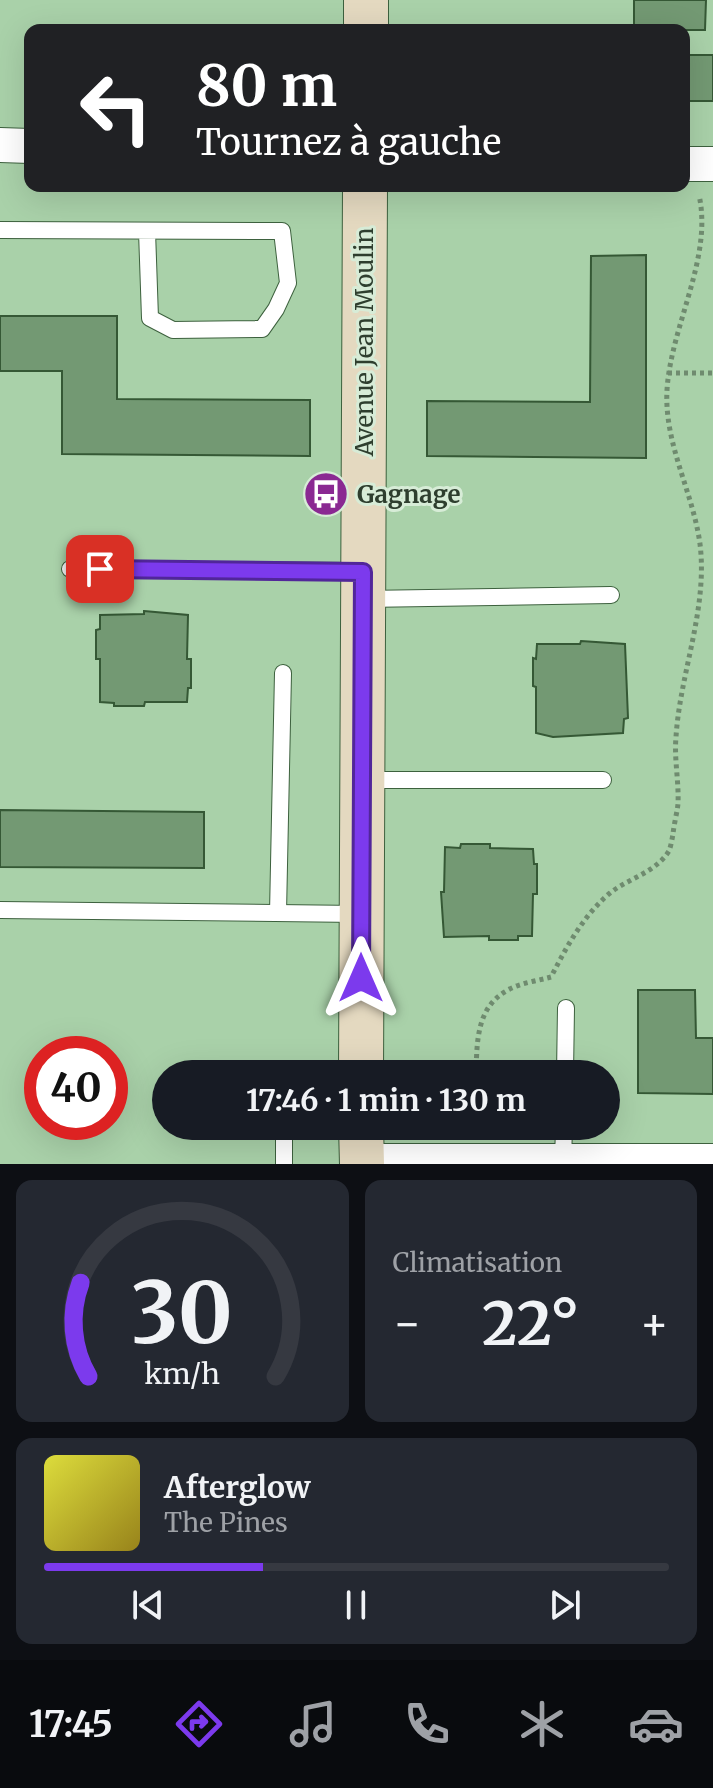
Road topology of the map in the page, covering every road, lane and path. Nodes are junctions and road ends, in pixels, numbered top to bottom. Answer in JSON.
{"nodes":[{"id":1,"x":366,"y":0,"type":"edge"},
{"id":2,"x":366,"y":24,"type":"edge"},
{"id":3,"x":0,"y":145,"type":"edge"},
{"id":4,"x":24,"y":146,"type":"edge"},
{"id":5,"x":695,"y":164,"type":"edge"},
{"id":6,"x":365,"y":192,"type":"edge"},
{"id":7,"x":0,"y":230,"type":"edge"},
{"id":8,"x":147,"y":231,"type":"junction"},
{"id":9,"x":668,"y":373,"type":"junction"},
{"id":10,"x":713,"y":373,"type":"edge"},
{"id":11,"x":70,"y":569,"type":"dead end"},
{"id":12,"x":362,"y":585,"type":"junction"},
{"id":13,"x":611,"y":595,"type":"dead end"},
{"id":14,"x":283,"y":673,"type":"dead end"},
{"id":15,"x":362,"y":780,"type":"junction"},
{"id":16,"x":603,"y":780,"type":"dead end"},
{"id":17,"x":0,"y":910,"type":"edge"},
{"id":18,"x":278,"y":913,"type":"junction"},
{"id":19,"x":361,"y":914,"type":"junction"},
{"id":20,"x":566,"y":1008,"type":"dead end"},
{"id":21,"x":361,"y":1060,"type":"edge"},
{"id":22,"x":476,"y":1060,"type":"edge"},
{"id":23,"x":565,"y":1060,"type":"edge"},
{"id":24,"x":284,"y":1140,"type":"edge"},
{"id":25,"x":564,"y":1140,"type":"edge"},
{"id":26,"x":362,"y":1150,"type":"edge"},
{"id":27,"x":713,"y":1161,"type":"edge"},
{"id":28,"x":563,"y":1162,"type":"edge"},
{"id":29,"x":284,"y":1164,"type":"edge"}],
"edges":[{"from":1,"to":2,"type":"street"},
{"from":3,"to":4,"type":"street"},
{"from":5,"to":9,"type":"path"},
{"from":6,"to":12,"type":"street","name":"Avenue Jean Moulin"},
{"from":7,"to":8,"type":"lane"},
{"from":8,"to":8,"type":"lane"},
{"from":9,"to":10,"type":"path"},
{"from":9,"to":22,"type":"path"},
{"from":11,"to":12,"type":"lane"},
{"from":12,"to":13,"type":"lane"},
{"from":12,"to":15,"type":"street","name":"Avenue Jean Moulin"},
{"from":14,"to":18,"type":"lane"},
{"from":15,"to":16,"type":"lane"},
{"from":15,"to":19,"type":"street","name":"Avenue Jean Moulin"},
{"from":17,"to":18,"type":"lane"},
{"from":18,"to":19,"type":"lane"},
{"from":19,"to":21,"type":"street","name":"Avenue Jean Moulin"},
{"from":20,"to":23,"type":"lane"},
{"from":24,"to":29,"type":"lane"},
{"from":25,"to":28,"type":"lane"},
{"from":26,"to":28,"type":"street"},
{"from":27,"to":28,"type":"street"}]}
